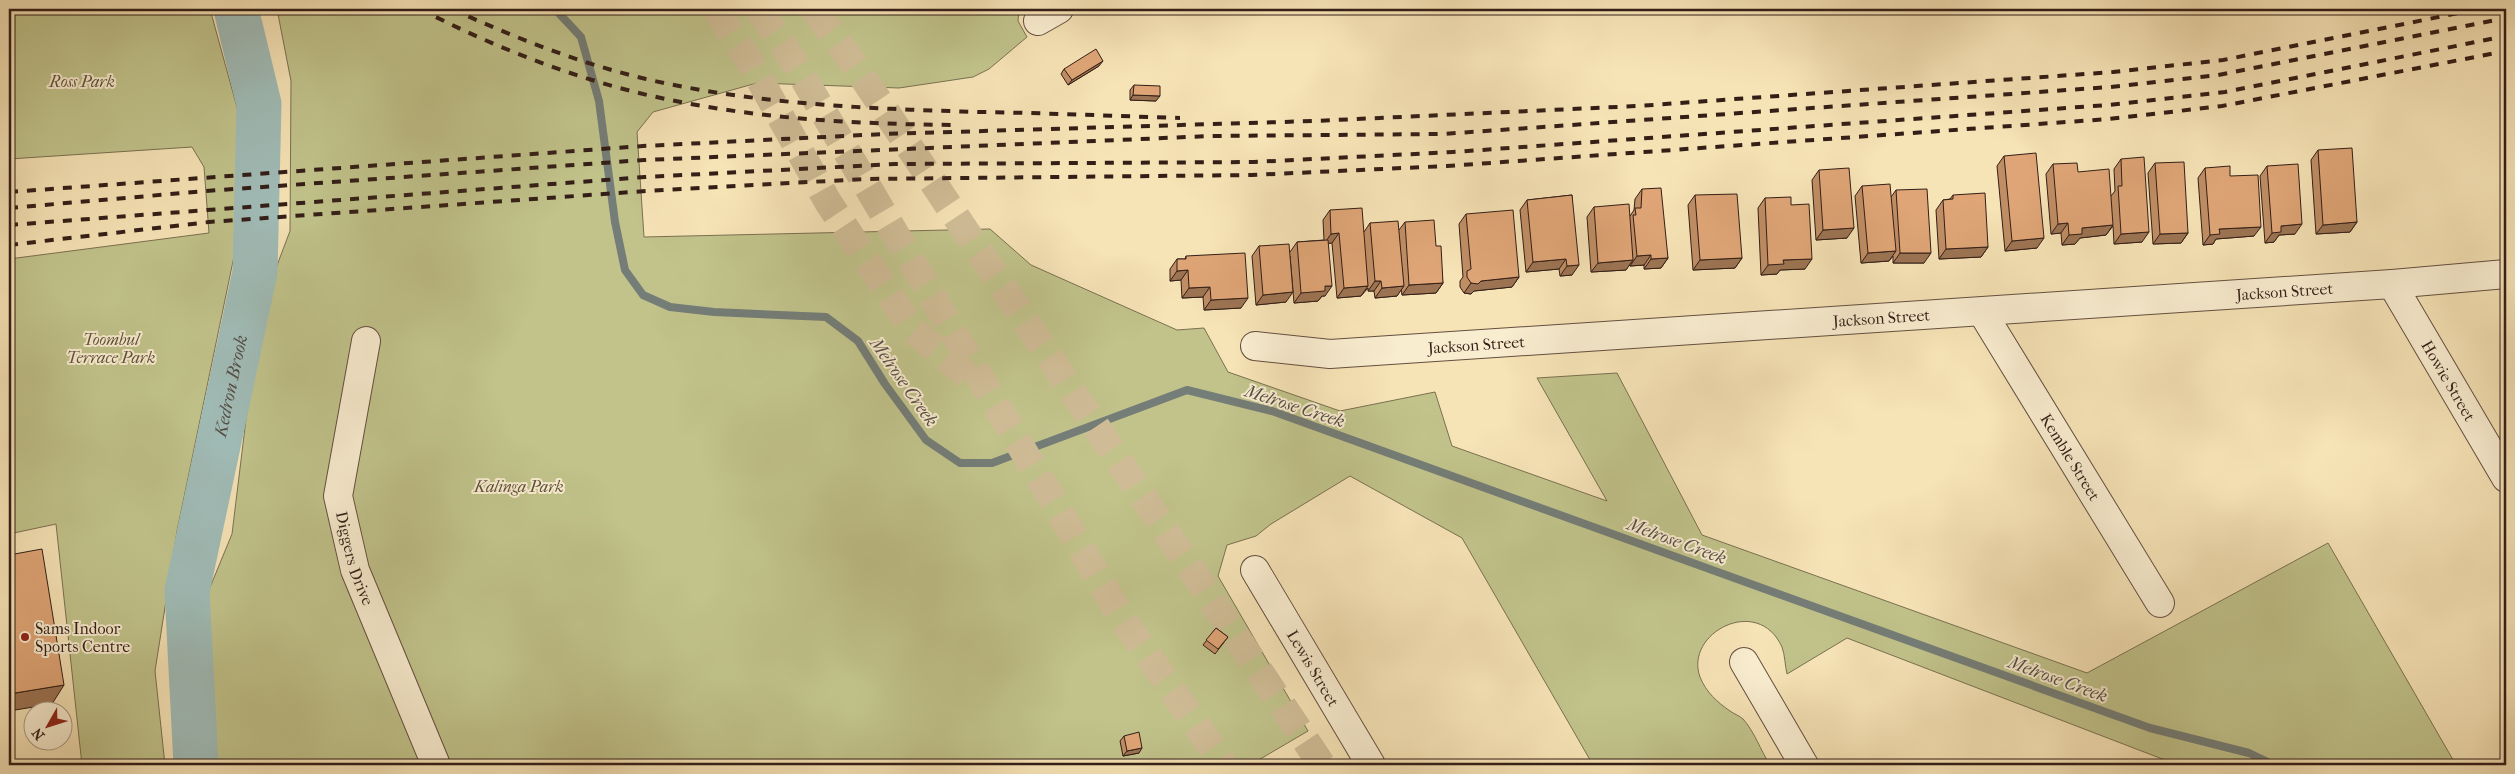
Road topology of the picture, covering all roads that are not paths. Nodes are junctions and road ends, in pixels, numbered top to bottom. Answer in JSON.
{"nodes":[{"id":1,"x":2506,"y":274,"type":"edge"},
{"id":2,"x":2392,"y":284,"type":"junction"},
{"id":3,"x":1982,"y":312,"type":"junction"},
{"id":4,"x":366,"y":341,"type":"dead end"},
{"id":5,"x":1255,"y":346,"type":"dead end"},
{"id":6,"x":2506,"y":478,"type":"edge"},
{"id":7,"x":1256,"y":570,"type":"dead end"},
{"id":8,"x":2160,"y":603,"type":"dead end"},
{"id":9,"x":1744,"y":662,"type":"dead end"},
{"id":10,"x":436,"y":765,"type":"edge"},
{"id":11,"x":1370,"y":765,"type":"edge"},
{"id":12,"x":1804,"y":765,"type":"edge"}],
"edges":[{"from":1,"to":2,"type":"street","name":"Jackson Street"},
{"from":2,"to":3,"type":"street","name":"Jackson Street"},
{"from":2,"to":6,"type":"street","name":"Howie Street"},
{"from":3,"to":5,"type":"street","name":"Jackson Street"},
{"from":3,"to":8,"type":"street","name":"Kemble Street"},
{"from":4,"to":10,"type":"street","name":"Diggers Drive"},
{"from":7,"to":11,"type":"street","name":"Lewis Street"},
{"from":9,"to":12,"type":"street"}]}
